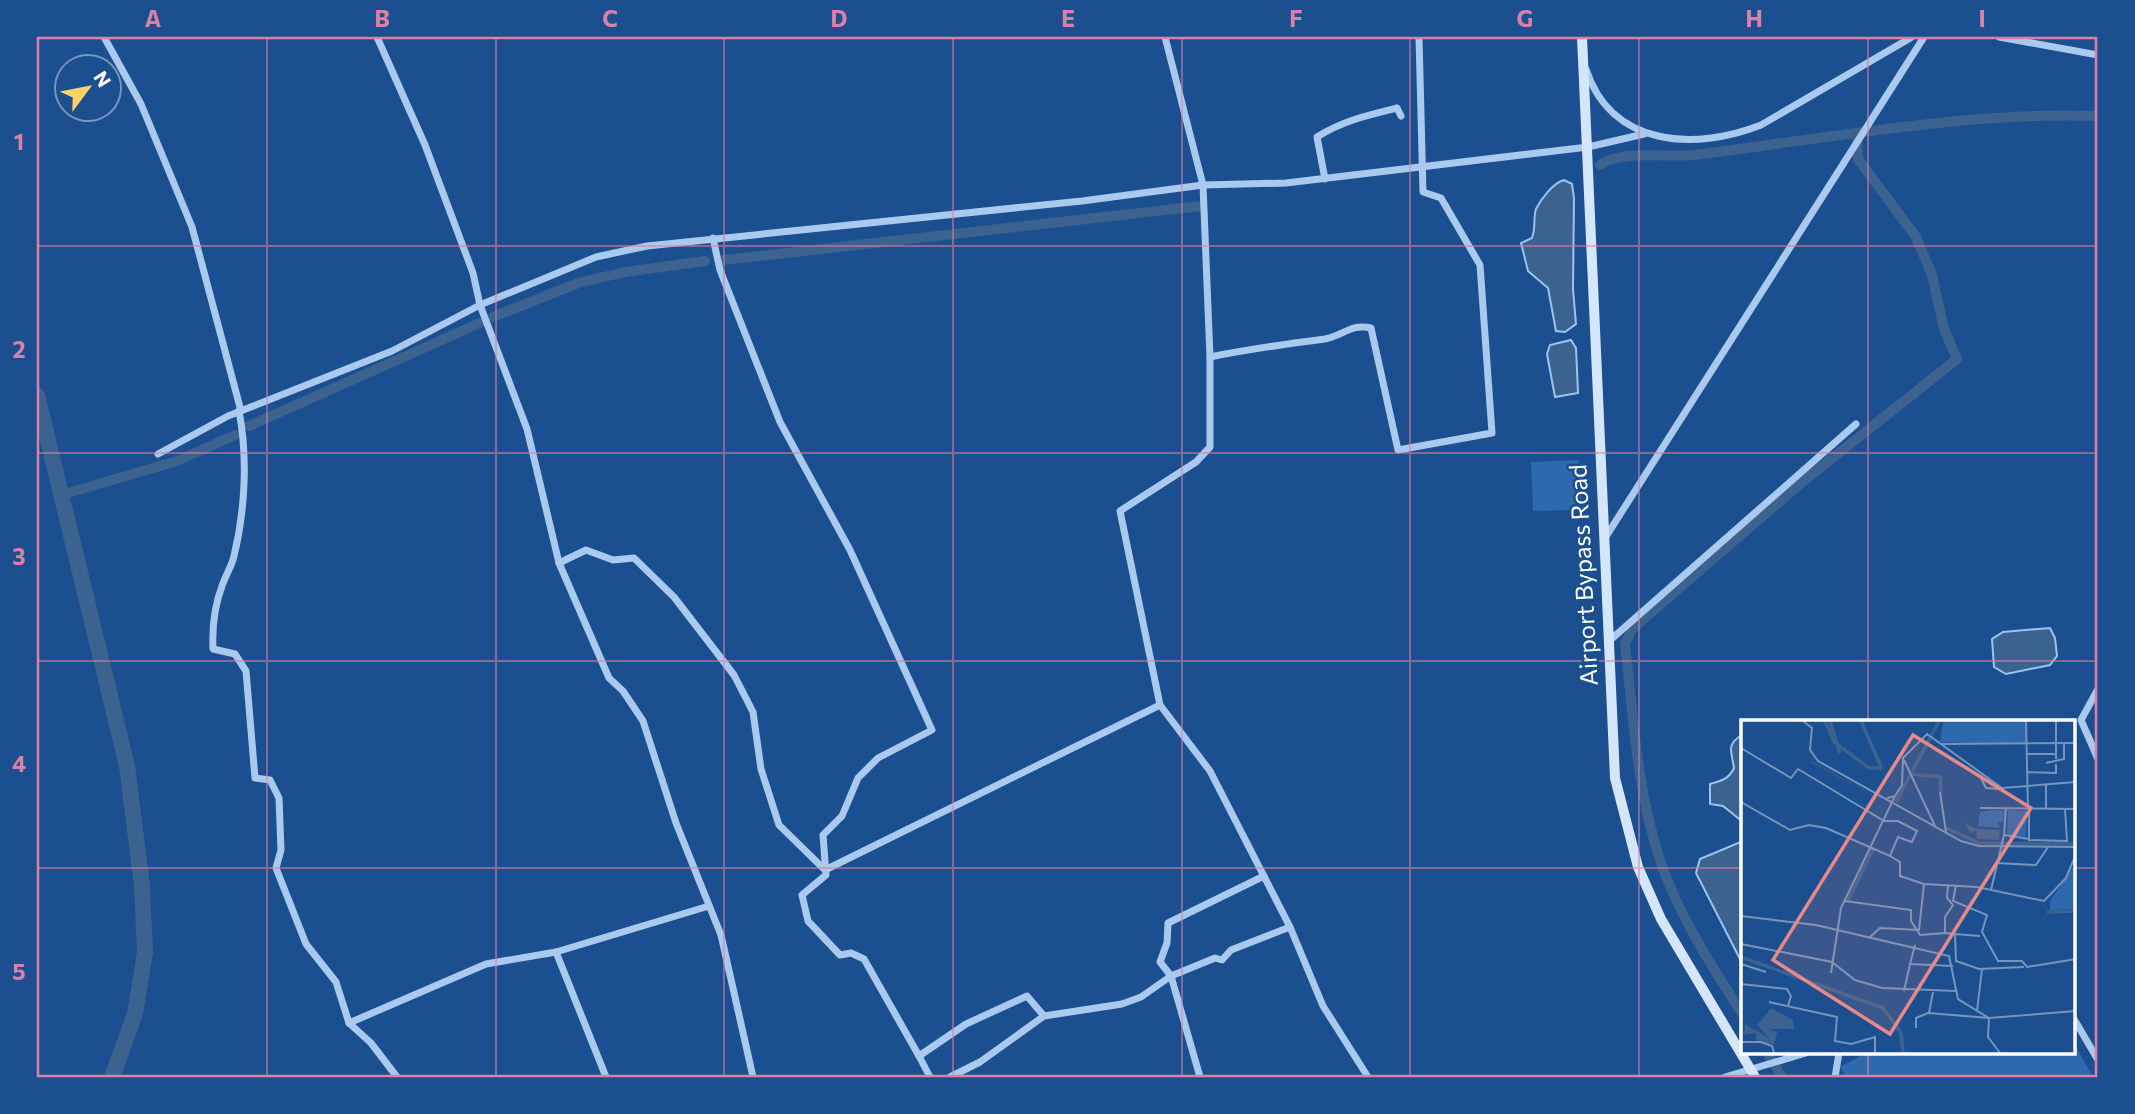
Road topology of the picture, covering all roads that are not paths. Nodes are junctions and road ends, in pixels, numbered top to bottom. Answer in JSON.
{"nodes":[{"id":1,"x":104,"y":37,"type":"edge"},
{"id":2,"x":377,"y":37,"type":"edge"},
{"id":3,"x":1165,"y":37,"type":"edge"},
{"id":4,"x":1419,"y":37,"type":"edge"},
{"id":5,"x":1582,"y":37,"type":"edge"},
{"id":6,"x":1912,"y":37,"type":"edge"},
{"id":7,"x":1924,"y":37,"type":"edge"},
{"id":8,"x":1999,"y":37,"type":"edge"},
{"id":9,"x":2098,"y":55,"type":"edge"},
{"id":10,"x":1584,"y":60,"type":"junction"},
{"id":11,"x":1401,"y":116,"type":"dead end"},
{"id":12,"x":1644,"y":134,"type":"junction"},
{"id":13,"x":1588,"y":147,"type":"junction"},
{"id":14,"x":1421,"y":166,"type":"junction"},
{"id":15,"x":1325,"y":179,"type":"junction"},
{"id":16,"x":1203,"y":185,"type":"junction"},
{"id":17,"x":713,"y":238,"type":"junction"},
{"id":18,"x":480,"y":305,"type":"junction"},
{"id":19,"x":1210,"y":356,"type":"junction"},
{"id":20,"x":240,"y":411,"type":"junction"},
{"id":21,"x":1856,"y":424,"type":"dead end"},
{"id":22,"x":158,"y":454,"type":"dead end"},
{"id":23,"x":1603,"y":541,"type":"junction"},
{"id":24,"x":559,"y":563,"type":"junction"},
{"id":25,"x":1608,"y":642,"type":"junction"},
{"id":26,"x":2098,"y":689,"type":"edge"},
{"id":27,"x":1160,"y":705,"type":"junction"},
{"id":28,"x":2098,"y":759,"type":"edge"},
{"id":29,"x":825,"y":870,"type":"junction"},
{"id":30,"x":1264,"y":876,"type":"junction"},
{"id":31,"x":709,"y":906,"type":"junction"},
{"id":32,"x":1290,"y":927,"type":"junction"},
{"id":33,"x":556,"y":952,"type":"junction"},
{"id":34,"x":1171,"y":976,"type":"junction"},
{"id":35,"x":1044,"y":1016,"type":"junction"},
{"id":36,"x":2076,"y":1022,"type":"edge"},
{"id":37,"x":349,"y":1023,"type":"junction"},
{"id":38,"x":1741,"y":1053,"type":"edge"},
{"id":39,"x":1742,"y":1054,"type":"edge"},
{"id":40,"x":1802,"y":1054,"type":"edge"},
{"id":41,"x":1839,"y":1054,"type":"edge"},
{"id":42,"x":919,"y":1056,"type":"junction"},
{"id":43,"x":2098,"y":1060,"type":"edge"},
{"id":44,"x":1753,"y":1073,"type":"edge"},
{"id":45,"x":397,"y":1077,"type":"edge"},
{"id":46,"x":606,"y":1077,"type":"edge"},
{"id":47,"x":753,"y":1077,"type":"edge"},
{"id":48,"x":930,"y":1077,"type":"edge"},
{"id":49,"x":950,"y":1077,"type":"edge"},
{"id":50,"x":1200,"y":1077,"type":"edge"},
{"id":51,"x":1368,"y":1077,"type":"edge"},
{"id":52,"x":1725,"y":1077,"type":"edge"},
{"id":53,"x":1835,"y":1077,"type":"edge"}],
"edges":[{"from":1,"to":20,"type":"street"},
{"from":2,"to":18,"type":"street"},
{"from":3,"to":16,"type":"street"},
{"from":4,"to":14,"type":"street"},
{"from":5,"to":10,"type":"street","name":"Airport Bypass Road"},
{"from":6,"to":12,"type":"street"},
{"from":7,"to":23,"type":"street"},
{"from":8,"to":9,"type":"street"},
{"from":10,"to":12,"type":"street"},
{"from":10,"to":13,"type":"street","name":"Airport Bypass Road"},
{"from":11,"to":15,"type":"street"},
{"from":12,"to":13,"type":"street"},
{"from":13,"to":14,"type":"street"},
{"from":13,"to":23,"type":"street","name":"Airport Bypass Road"},
{"from":14,"to":15,"type":"street"},
{"from":14,"to":19,"type":"street"},
{"from":15,"to":16,"type":"street"},
{"from":16,"to":17,"type":"street"},
{"from":16,"to":19,"type":"street"},
{"from":17,"to":18,"type":"street"},
{"from":17,"to":29,"type":"street"},
{"from":18,"to":20,"type":"street"},
{"from":18,"to":24,"type":"street"},
{"from":19,"to":27,"type":"street"},
{"from":20,"to":22,"type":"street"},
{"from":20,"to":37,"type":"street"},
{"from":21,"to":25,"type":"street"},
{"from":23,"to":25,"type":"street","name":"Airport Bypass Road"},
{"from":24,"to":29,"type":"street"},
{"from":24,"to":31,"type":"street"},
{"from":25,"to":38,"type":"street","name":"Airport Bypass Road"},
{"from":26,"to":28,"type":"street"},
{"from":27,"to":29,"type":"street"},
{"from":27,"to":30,"type":"street"},
{"from":29,"to":42,"type":"street"},
{"from":30,"to":32,"type":"street"},
{"from":30,"to":34,"type":"street"},
{"from":31,"to":33,"type":"street"},
{"from":31,"to":47,"type":"street"},
{"from":32,"to":34,"type":"street"},
{"from":32,"to":51,"type":"street"},
{"from":33,"to":37,"type":"street"},
{"from":33,"to":46,"type":"street"},
{"from":34,"to":35,"type":"street"},
{"from":34,"to":50,"type":"street"},
{"from":35,"to":42,"type":"street"},
{"from":35,"to":49,"type":"street"},
{"from":36,"to":43,"type":"street"},
{"from":37,"to":45,"type":"street"},
{"from":39,"to":44,"type":"street","name":"Airport Bypass Road"},
{"from":40,"to":44,"type":"street"},
{"from":41,"to":53,"type":"street"},
{"from":42,"to":48,"type":"street"},
{"from":44,"to":52,"type":"street"}]}
